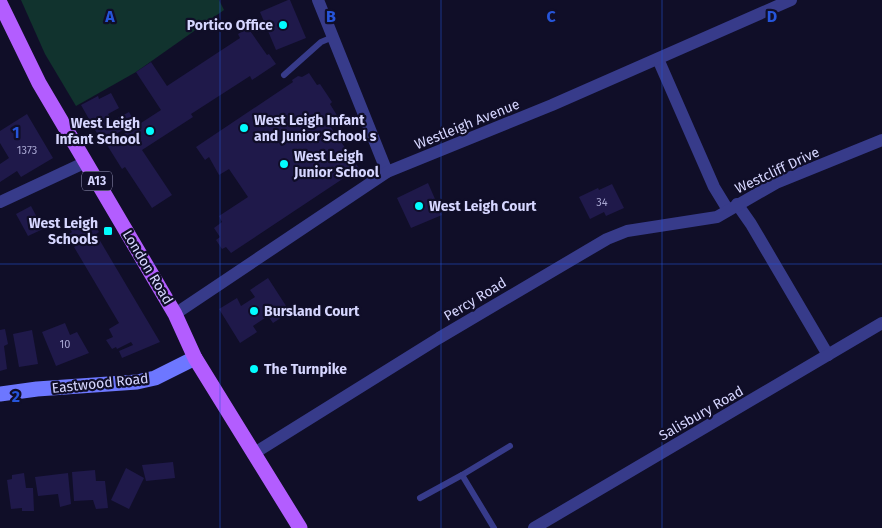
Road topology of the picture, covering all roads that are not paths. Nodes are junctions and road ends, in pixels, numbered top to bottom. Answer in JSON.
{"nodes":[{"id":1,"x":318,"y":0,"type":"edge"},
{"id":2,"x":791,"y":0,"type":"edge"},
{"id":3,"x":0,"y":6,"type":"edge"},
{"id":4,"x":333,"y":37,"type":"junction"},
{"id":5,"x":658,"y":59,"type":"junction"},
{"id":6,"x":284,"y":75,"type":"dead end"},
{"id":7,"x":882,"y":140,"type":"edge"},
{"id":8,"x":86,"y":162,"type":"junction"},
{"id":9,"x":387,"y":172,"type":"junction"},
{"id":10,"x":0,"y":202,"type":"edge"},
{"id":11,"x":733,"y":207,"type":"junction"},
{"id":12,"x":175,"y":314,"type":"junction"},
{"id":13,"x":882,"y":323,"type":"edge"},
{"id":14,"x":828,"y":355,"type":"junction"},
{"id":15,"x":195,"y":358,"type":"junction"},
{"id":16,"x":0,"y":394,"type":"edge"},
{"id":17,"x":510,"y":446,"type":"dead end"},
{"id":18,"x":253,"y":454,"type":"junction"},
{"id":19,"x":462,"y":475,"type":"junction"},
{"id":20,"x":420,"y":498,"type":"dead end"},
{"id":21,"x":300,"y":528,"type":"edge"},
{"id":22,"x":494,"y":528,"type":"edge"},
{"id":23,"x":534,"y":528,"type":"edge"}],
"edges":[{"from":1,"to":4,"type":"street"},
{"from":2,"to":5,"type":"street","name":"Westleigh Avenue"},
{"from":3,"to":8,"type":"main road","name":"London Road","number":"A13"},
{"from":4,"to":6,"type":"lane"},
{"from":4,"to":9,"type":"street"},
{"from":5,"to":9,"type":"street","name":"Westleigh Avenue"},
{"from":5,"to":11,"type":"street","name":"Westcliff Drive"},
{"from":7,"to":11,"type":"street","name":"Westcliff Drive"},
{"from":8,"to":10,"type":"street"},
{"from":8,"to":12,"type":"main road","name":"London Road","number":"A13"},
{"from":9,"to":12,"type":"street","name":"Westleigh Avenue"},
{"from":11,"to":14,"type":"street"},
{"from":11,"to":18,"type":"street","name":"Percy Road"},
{"from":12,"to":15,"type":"main road","name":"London Road","number":"A13"},
{"from":13,"to":14,"type":"street","name":"Salisbury Road"},
{"from":14,"to":23,"type":"street","name":"Salisbury Road"},
{"from":15,"to":16,"type":"street","name":"Eastwood Road"},
{"from":15,"to":18,"type":"main road","name":"London Road","number":"A13"},
{"from":17,"to":19,"type":"lane"},
{"from":18,"to":21,"type":"main road","name":"London Road","number":"A13"},
{"from":19,"to":20,"type":"lane"},
{"from":19,"to":22,"type":"lane"}]}
